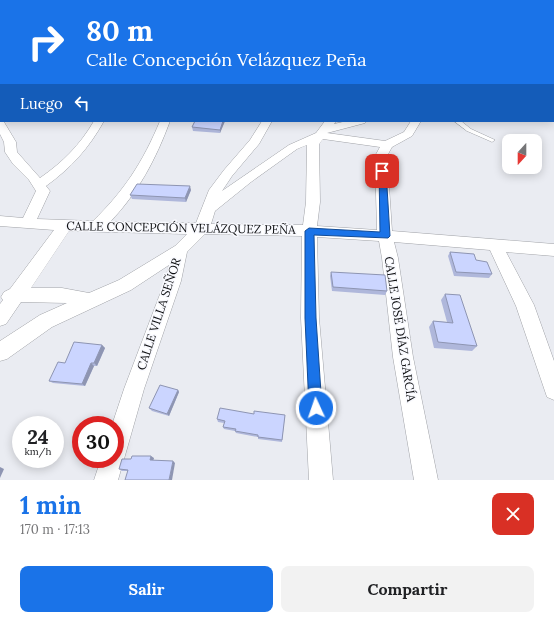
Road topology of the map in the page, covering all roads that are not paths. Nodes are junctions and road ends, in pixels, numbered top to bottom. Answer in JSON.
{"nodes":[{"id":1,"x":98,"y":122,"type":"edge"},
{"id":2,"x":165,"y":122,"type":"edge"},
{"id":3,"x":356,"y":122,"type":"edge"},
{"id":4,"x":415,"y":122,"type":"edge"},
{"id":5,"x":458,"y":122,"type":"edge"},
{"id":6,"x":0,"y":124,"type":"edge"},
{"id":7,"x":268,"y":124,"type":"edge"},
{"id":8,"x":326,"y":128,"type":"edge"},
{"id":9,"x":492,"y":140,"type":"dead end"},
{"id":10,"x":387,"y":146,"type":"junction"},
{"id":11,"x":39,"y":185,"type":"junction"},
{"id":12,"x":208,"y":209,"type":"junction"},
{"id":13,"x":0,"y":221,"type":"edge"},
{"id":14,"x":27,"y":224,"type":"junction"},
{"id":15,"x":65,"y":226,"type":"junction"},
{"id":16,"x":96,"y":227,"type":"junction"},
{"id":17,"x":202,"y":228,"type":"junction"},
{"id":18,"x":309,"y":231,"type":"junction"},
{"id":19,"x":385,"y":236,"type":"junction"},
{"id":20,"x":496,"y":246,"type":"junction"},
{"id":21,"x":180,"y":250,"type":"junction"},
{"id":22,"x":554,"y":250,"type":"edge"},
{"id":23,"x":8,"y":298,"type":"edge"},
{"id":24,"x":90,"y":301,"type":"junction"},
{"id":25,"x":0,"y":318,"type":"edge"},
{"id":26,"x":0,"y":352,"type":"edge"},
{"id":27,"x":554,"y":390,"type":"edge"},
{"id":28,"x":124,"y":422,"type":"edge"},
{"id":29,"x":110,"y":468,"type":"edge"},
{"id":30,"x":106,"y":480,"type":"edge"},
{"id":31,"x":321,"y":480,"type":"edge"},
{"id":32,"x":426,"y":480,"type":"edge"}],
"edges":[{"from":1,"to":11,"type":"street"},
{"from":2,"to":16,"type":"street"},
{"from":3,"to":8,"type":"street"},
{"from":4,"to":10,"type":"street"},
{"from":5,"to":9,"type":"lane"},
{"from":6,"to":11,"type":"street"},
{"from":7,"to":12,"type":"street","name":"CALLE VILLA SEÑOR"},
{"from":8,"to":10,"type":"street"},
{"from":8,"to":12,"type":"street"},
{"from":8,"to":18,"type":"street"},
{"from":10,"to":19,"type":"street","name":"CALLE JOSÉ DÍAZ GARCÍA"},
{"from":11,"to":14,"type":"street"},
{"from":12,"to":17,"type":"street","name":"CALLE VILLA SEÑOR"},
{"from":13,"to":14,"type":"street","name":"CALLE CONCEPCIÓN VELÁZQUEZ PEÑA"},
{"from":14,"to":15,"type":"street","name":"CALLE CONCEPCIÓN VELÁZQUEZ PEÑA"},
{"from":15,"to":16,"type":"street","name":"CALLE CONCEPCIÓN VELÁZQUEZ PEÑA"},
{"from":15,"to":23,"type":"street"},
{"from":16,"to":17,"type":"street","name":"CALLE CONCEPCIÓN VELÁZQUEZ PEÑA"},
{"from":17,"to":18,"type":"street","name":"CALLE CONCEPCIÓN VELÁZQUEZ PEÑA"},
{"from":17,"to":21,"type":"street","name":"CALLE VILLA SEÑOR"},
{"from":18,"to":19,"type":"street","name":"CALLE CONCEPCIÓN VELÁZQUEZ PEÑA"},
{"from":18,"to":31,"type":"street"},
{"from":19,"to":20,"type":"street","name":"CALLE CONCEPCIÓN VELÁZQUEZ PEÑA"},
{"from":19,"to":32,"type":"street","name":"CALLE JOSÉ DÍAZ GARCÍA"},
{"from":20,"to":22,"type":"street","name":"CALLE CONCEPCIÓN VELÁZQUEZ PEÑA"},
{"from":20,"to":27,"type":"street"},
{"from":21,"to":24,"type":"street"},
{"from":21,"to":28,"type":"street","name":"CALLE VILLA SEÑOR"},
{"from":23,"to":24,"type":"street"},
{"from":23,"to":25,"type":"street"},
{"from":24,"to":26,"type":"street"},
{"from":29,"to":30,"type":"street"}]}
